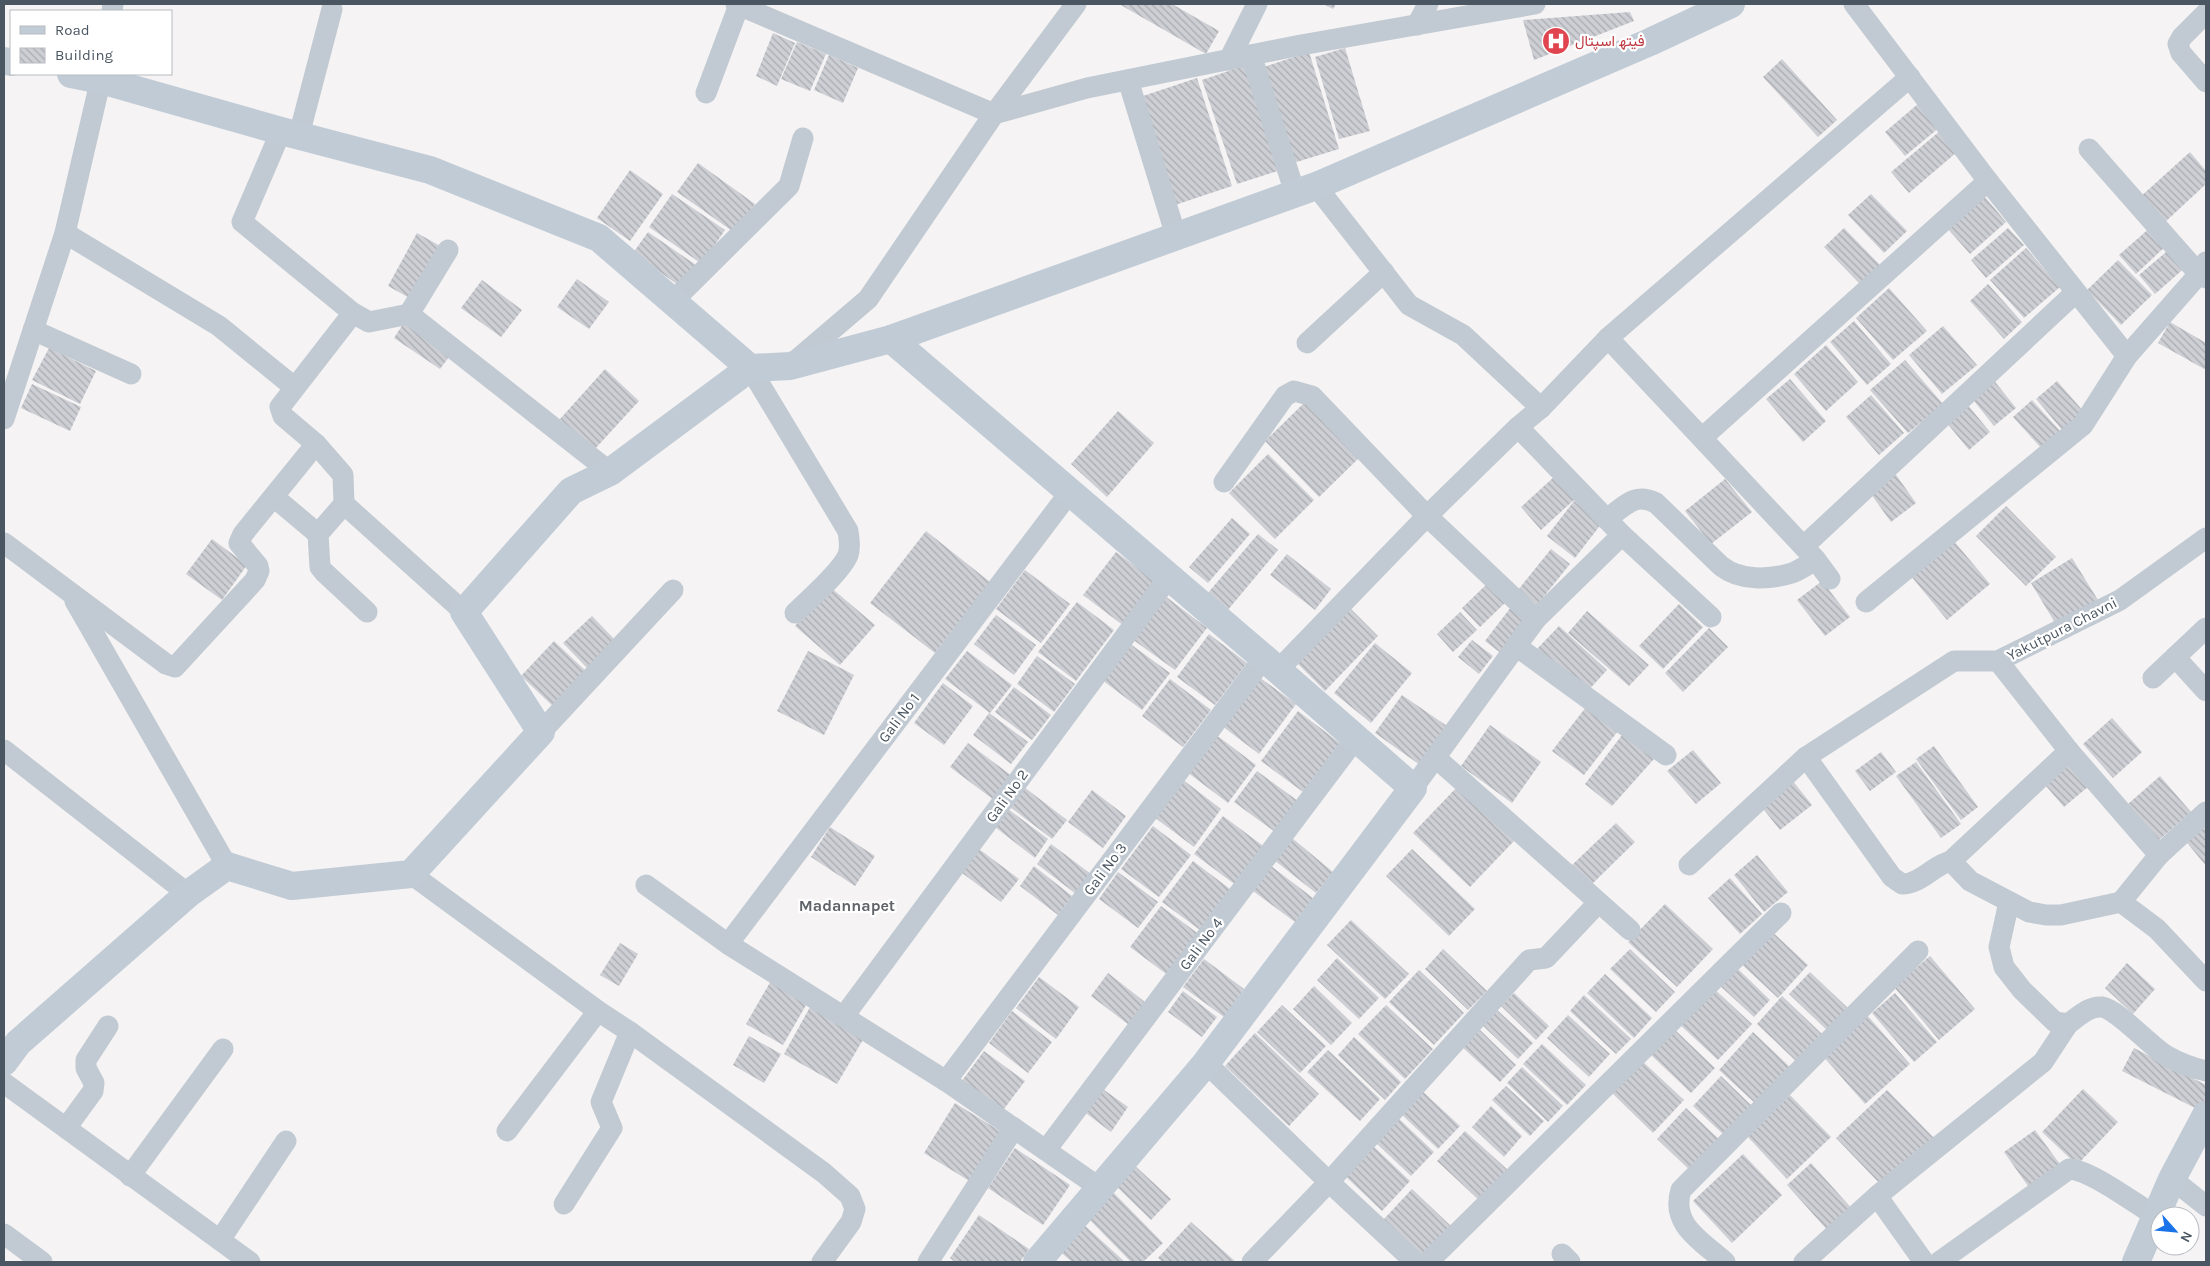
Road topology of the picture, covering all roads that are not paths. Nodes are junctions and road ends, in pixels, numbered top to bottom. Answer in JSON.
{"nodes":[{"id":1,"x":737,"y":4,"type":"edge"},
{"id":2,"x":1076,"y":4,"type":"edge"},
{"id":3,"x":1257,"y":4,"type":"edge"},
{"id":4,"x":1428,"y":4,"type":"edge"},
{"id":5,"x":1535,"y":4,"type":"edge"},
{"id":6,"x":1731,"y":4,"type":"edge"},
{"id":7,"x":1854,"y":4,"type":"edge"},
{"id":8,"x":1502,"y":7,"type":"edge"},
{"id":9,"x":332,"y":9,"type":"dead end"},
{"id":10,"x":2206,"y":13,"type":"edge"},
{"id":11,"x":1417,"y":25,"type":"junction"},
{"id":12,"x":1251,"y":55,"type":"junction"},
{"id":13,"x":1228,"y":60,"type":"junction"},
{"id":14,"x":81,"y":75,"type":"edge"},
{"id":15,"x":101,"y":77,"type":"edge"},
{"id":16,"x":1910,"y":77,"type":"junction"},
{"id":17,"x":1128,"y":80,"type":"junction"},
{"id":18,"x":2206,"y":82,"type":"edge"},
{"id":19,"x":706,"y":93,"type":"dead end"},
{"id":20,"x":994,"y":114,"type":"junction"},
{"id":21,"x":290,"y":133,"type":"junction"},
{"id":22,"x":803,"y":138,"type":"dead end"},
{"id":23,"x":2089,"y":149,"type":"dead end"},
{"id":24,"x":1988,"y":181,"type":"junction"},
{"id":25,"x":1305,"y":190,"type":"junction"},
{"id":26,"x":65,"y":233,"type":"junction"},
{"id":27,"x":1176,"y":236,"type":"junction"},
{"id":28,"x":448,"y":250,"type":"dead end"},
{"id":29,"x":2204,"y":271,"type":"edge"},
{"id":30,"x":1384,"y":272,"type":"junction"},
{"id":31,"x":2076,"y":293,"type":"junction"},
{"id":32,"x":672,"y":302,"type":"junction"},
{"id":33,"x":352,"y":313,"type":"junction"},
{"id":34,"x":409,"y":314,"type":"junction"},
{"id":35,"x":33,"y":330,"type":"junction"},
{"id":36,"x":1608,"y":338,"type":"junction"},
{"id":37,"x":891,"y":339,"type":"junction"},
{"id":38,"x":1307,"y":343,"type":"dead end"},
{"id":39,"x":2127,"y":356,"type":"junction"},
{"id":40,"x":790,"y":366,"type":"junction"},
{"id":41,"x":750,"y":368,"type":"junction"},
{"id":42,"x":131,"y":374,"type":"dead end"},
{"id":43,"x":294,"y":387,"type":"junction"},
{"id":44,"x":1541,"y":408,"type":"junction"},
{"id":45,"x":4,"y":419,"type":"edge"},
{"id":46,"x":1518,"y":427,"type":"junction"},
{"id":47,"x":1703,"y":437,"type":"junction"},
{"id":48,"x":316,"y":444,"type":"junction"},
{"id":49,"x":610,"y":472,"type":"junction"},
{"id":50,"x":1224,"y":482,"type":"dead end"},
{"id":51,"x":1070,"y":492,"type":"junction"},
{"id":52,"x":274,"y":497,"type":"junction"},
{"id":53,"x":344,"y":504,"type":"junction"},
{"id":54,"x":1427,"y":516,"type":"junction"},
{"id":55,"x":1614,"y":527,"type":"junction"},
{"id":56,"x":318,"y":534,"type":"junction"},
{"id":57,"x":2206,"y":538,"type":"edge"},
{"id":58,"x":4,"y":543,"type":"edge"},
{"id":59,"x":1810,"y":553,"type":"junction"},
{"id":60,"x":1169,"y":576,"type":"junction"},
{"id":61,"x":1830,"y":580,"type":"dead end"},
{"id":62,"x":673,"y":590,"type":"dead end"},
{"id":63,"x":70,"y":592,"type":"junction"},
{"id":64,"x":1866,"y":602,"type":"dead end"},
{"id":65,"x":367,"y":612,"type":"dead end"},
{"id":66,"x":464,"y":612,"type":"junction"},
{"id":67,"x":796,"y":613,"type":"dead end"},
{"id":68,"x":1711,"y":617,"type":"dead end"},
{"id":69,"x":1536,"y":619,"type":"junction"},
{"id":70,"x":2206,"y":628,"type":"edge"},
{"id":71,"x":1516,"y":646,"type":"junction"},
{"id":72,"x":2175,"y":657,"type":"junction"},
{"id":73,"x":1998,"y":662,"type":"junction"},
{"id":74,"x":1271,"y":664,"type":"junction"},
{"id":75,"x":2153,"y":678,"type":"dead end"},
{"id":76,"x":2206,"y":691,"type":"edge"},
{"id":77,"x":541,"y":732,"type":"junction"},
{"id":78,"x":1356,"y":738,"type":"junction"},
{"id":79,"x":4,"y":750,"type":"edge"},
{"id":80,"x":2069,"y":751,"type":"junction"},
{"id":81,"x":1666,"y":755,"type":"dead end"},
{"id":82,"x":1806,"y":757,"type":"junction"},
{"id":83,"x":1436,"y":758,"type":"junction"},
{"id":84,"x":1413,"y":788,"type":"junction"},
{"id":85,"x":2206,"y":812,"type":"edge"},
{"id":86,"x":2159,"y":855,"type":"junction"},
{"id":87,"x":1951,"y":861,"type":"junction"},
{"id":88,"x":1689,"y":865,"type":"dead end"},
{"id":89,"x":227,"y":866,"type":"junction"},
{"id":90,"x":411,"y":874,"type":"junction"},
{"id":91,"x":646,"y":885,"type":"dead end"},
{"id":92,"x":188,"y":894,"type":"junction"},
{"id":93,"x":2009,"y":902,"type":"junction"},
{"id":94,"x":2121,"y":902,"type":"junction"},
{"id":95,"x":1598,"y":903,"type":"junction"},
{"id":96,"x":1781,"y":913,"type":"dead end"},
{"id":97,"x":1630,"y":930,"type":"dead end"},
{"id":98,"x":728,"y":944,"type":"junction"},
{"id":99,"x":1918,"y":951,"type":"dead end"},
{"id":100,"x":2206,"y":981,"type":"edge"},
{"id":101,"x":598,"y":1011,"type":"junction"},
{"id":102,"x":844,"y":1016,"type":"junction"},
{"id":103,"x":2068,"y":1024,"type":"junction"},
{"id":104,"x":108,"y":1026,"type":"dead end"},
{"id":105,"x":630,"y":1032,"type":"junction"},
{"id":106,"x":9,"y":1046,"type":"edge"},
{"id":107,"x":223,"y":1050,"type":"dead end"},
{"id":108,"x":1206,"y":1063,"type":"junction"},
{"id":109,"x":2206,"y":1071,"type":"edge"},
{"id":110,"x":946,"y":1080,"type":"junction"},
{"id":111,"x":4,"y":1083,"type":"edge"},
{"id":112,"x":2206,"y":1115,"type":"edge"},
{"id":113,"x":66,"y":1128,"type":"junction"},
{"id":114,"x":1014,"y":1128,"type":"junction"},
{"id":115,"x":507,"y":1130,"type":"dead end"},
{"id":116,"x":286,"y":1141,"type":"dead end"},
{"id":117,"x":1046,"y":1150,"type":"junction"},
{"id":118,"x":130,"y":1176,"type":"junction"},
{"id":119,"x":2172,"y":1179,"type":"junction"},
{"id":120,"x":1329,"y":1182,"type":"junction"},
{"id":121,"x":1100,"y":1188,"type":"junction"},
{"id":122,"x":1877,"y":1196,"type":"junction"},
{"id":123,"x":564,"y":1204,"type":"dead end"},
{"id":124,"x":2160,"y":1206,"type":"edge"},
{"id":125,"x":2206,"y":1206,"type":"edge"},
{"id":126,"x":2150,"y":1212,"type":"edge"},
{"id":127,"x":2150,"y":1230,"type":"edge"},
{"id":128,"x":4,"y":1234,"type":"edge"},
{"id":129,"x":220,"y":1240,"type":"junction"},
{"id":130,"x":42,"y":1262,"type":"edge"},
{"id":131,"x":250,"y":1262,"type":"edge"},
{"id":132,"x":822,"y":1262,"type":"edge"},
{"id":133,"x":928,"y":1262,"type":"edge"},
{"id":134,"x":1037,"y":1262,"type":"edge"},
{"id":135,"x":1252,"y":1262,"type":"edge"},
{"id":136,"x":1415,"y":1262,"type":"edge"},
{"id":137,"x":1428,"y":1262,"type":"edge"},
{"id":138,"x":1725,"y":1262,"type":"edge"},
{"id":139,"x":1804,"y":1262,"type":"edge"},
{"id":140,"x":1924,"y":1262,"type":"edge"},
{"id":141,"x":1939,"y":1262,"type":"edge"},
{"id":142,"x":2136,"y":1262,"type":"edge"}],
"edges":[{"from":1,"to":19,"type":"street"},
{"from":1,"to":20,"type":"street"},
{"from":2,"to":20,"type":"street"},
{"from":3,"to":13,"type":"street"},
{"from":4,"to":11,"type":"street"},
{"from":5,"to":8,"type":"street"},
{"from":6,"to":25,"type":"street"},
{"from":7,"to":16,"type":"street"},
{"from":8,"to":11,"type":"street"},
{"from":9,"to":21,"type":"street"},
{"from":10,"to":18,"type":"street"},
{"from":11,"to":12,"type":"street"},
{"from":12,"to":13,"type":"street"},
{"from":12,"to":25,"type":"street"},
{"from":13,"to":17,"type":"street"},
{"from":14,"to":15,"type":"street"},
{"from":15,"to":21,"type":"street"},
{"from":15,"to":26,"type":"street"},
{"from":16,"to":24,"type":"street"},
{"from":16,"to":36,"type":"street","name":"Gali No 3"},
{"from":17,"to":20,"type":"street"},
{"from":17,"to":27,"type":"street"},
{"from":20,"to":40,"type":"street"},
{"from":21,"to":32,"type":"street"},
{"from":21,"to":33,"type":"street"},
{"from":22,"to":32,"type":"street"},
{"from":23,"to":29,"type":"street"},
{"from":24,"to":31,"type":"street"},
{"from":24,"to":47,"type":"street"},
{"from":25,"to":27,"type":"street"},
{"from":25,"to":30,"type":"street"},
{"from":26,"to":35,"type":"street"},
{"from":26,"to":43,"type":"street"},
{"from":27,"to":37,"type":"street"},
{"from":28,"to":34,"type":"street"},
{"from":29,"to":39,"type":"street"},
{"from":30,"to":38,"type":"street"},
{"from":30,"to":44,"type":"street"},
{"from":31,"to":39,"type":"street"},
{"from":31,"to":59,"type":"street"},
{"from":32,"to":41,"type":"street"},
{"from":33,"to":34,"type":"street"},
{"from":33,"to":43,"type":"street"},
{"from":34,"to":49,"type":"street"},
{"from":35,"to":42,"type":"street"},
{"from":35,"to":45,"type":"street"},
{"from":36,"to":44,"type":"street","name":"Gali No 3"},
{"from":36,"to":47,"type":"street"},
{"from":37,"to":40,"type":"street"},
{"from":37,"to":51,"type":"street"},
{"from":39,"to":64,"type":"street"},
{"from":40,"to":41,"type":"street"},
{"from":41,"to":49,"type":"street"},
{"from":41,"to":67,"type":"street"},
{"from":43,"to":48,"type":"street"},
{"from":44,"to":46,"type":"street","name":"Gali No 3"},
{"from":46,"to":54,"type":"street","name":"Gali No 3"},
{"from":46,"to":55,"type":"street"},
{"from":47,"to":59,"type":"street"},
{"from":48,"to":52,"type":"street"},
{"from":48,"to":53,"type":"street"},
{"from":49,"to":66,"type":"street"},
{"from":50,"to":54,"type":"street"},
{"from":51,"to":60,"type":"street"},
{"from":51,"to":98,"type":"street","name":"Gali No 1"},
{"from":52,"to":56,"type":"street"},
{"from":52,"to":63,"type":"street"},
{"from":53,"to":56,"type":"street"},
{"from":53,"to":66,"type":"street"},
{"from":54,"to":69,"type":"street"},
{"from":54,"to":74,"type":"street","name":"Gali No 3"},
{"from":55,"to":59,"type":"street"},
{"from":55,"to":68,"type":"street"},
{"from":55,"to":69,"type":"street"},
{"from":56,"to":65,"type":"street"},
{"from":57,"to":73,"type":"street","name":"Yakutpura Chavni"},
{"from":58,"to":63,"type":"street"},
{"from":59,"to":61,"type":"street"},
{"from":60,"to":74,"type":"street"},
{"from":60,"to":102,"type":"street","name":"Gali No 2"},
{"from":62,"to":77,"type":"street"},
{"from":63,"to":89,"type":"street"},
{"from":66,"to":77,"type":"street"},
{"from":69,"to":71,"type":"street"},
{"from":70,"to":72,"type":"street"},
{"from":71,"to":81,"type":"street"},
{"from":71,"to":83,"type":"street"},
{"from":72,"to":75,"type":"street"},
{"from":72,"to":76,"type":"street"},
{"from":73,"to":80,"type":"street"},
{"from":73,"to":82,"type":"street","name":"Yakutpura Chavni"},
{"from":74,"to":78,"type":"street"},
{"from":74,"to":110,"type":"street","name":"Gali No 3"},
{"from":77,"to":90,"type":"street"},
{"from":78,"to":84,"type":"street"},
{"from":78,"to":117,"type":"street","name":"Gali No 4"},
{"from":79,"to":92,"type":"street"},
{"from":80,"to":86,"type":"street"},
{"from":80,"to":87,"type":"street"},
{"from":82,"to":87,"type":"street"},
{"from":82,"to":88,"type":"street","name":"Yakutpura Chavni"},
{"from":83,"to":84,"type":"street"},
{"from":83,"to":95,"type":"street"},
{"from":84,"to":108,"type":"street"},
{"from":85,"to":86,"type":"street"},
{"from":86,"to":94,"type":"street"},
{"from":87,"to":93,"type":"street"},
{"from":89,"to":90,"type":"street"},
{"from":89,"to":92,"type":"street"},
{"from":90,"to":101,"type":"street"},
{"from":91,"to":98,"type":"street"},
{"from":92,"to":106,"type":"street"},
{"from":93,"to":94,"type":"street"},
{"from":93,"to":103,"type":"street"},
{"from":94,"to":100,"type":"street"},
{"from":95,"to":97,"type":"street"},
{"from":95,"to":120,"type":"street"},
{"from":96,"to":137,"type":"street"},
{"from":98,"to":102,"type":"street"},
{"from":99,"to":138,"type":"street"},
{"from":101,"to":105,"type":"street"},
{"from":101,"to":115,"type":"street"},
{"from":102,"to":110,"type":"street"},
{"from":103,"to":109,"type":"street"},
{"from":103,"to":122,"type":"street"},
{"from":104,"to":113,"type":"street"},
{"from":105,"to":123,"type":"street"},
{"from":105,"to":132,"type":"street"},
{"from":107,"to":118,"type":"street"},
{"from":108,"to":120,"type":"street"},
{"from":108,"to":121,"type":"street"},
{"from":110,"to":114,"type":"street"},
{"from":111,"to":113,"type":"street"},
{"from":112,"to":119,"type":"street"},
{"from":113,"to":118,"type":"street"},
{"from":114,"to":117,"type":"street"},
{"from":114,"to":133,"type":"street"},
{"from":116,"to":129,"type":"street"},
{"from":117,"to":121,"type":"street"},
{"from":118,"to":129,"type":"street"},
{"from":119,"to":124,"type":"street"},
{"from":119,"to":125,"type":"street"},
{"from":120,"to":135,"type":"street"},
{"from":120,"to":136,"type":"street"},
{"from":121,"to":134,"type":"street"},
{"from":122,"to":139,"type":"street"},
{"from":122,"to":140,"type":"street"},
{"from":126,"to":141,"type":"street"},
{"from":127,"to":142,"type":"street"},
{"from":128,"to":130,"type":"street"},
{"from":129,"to":131,"type":"street"}]}
